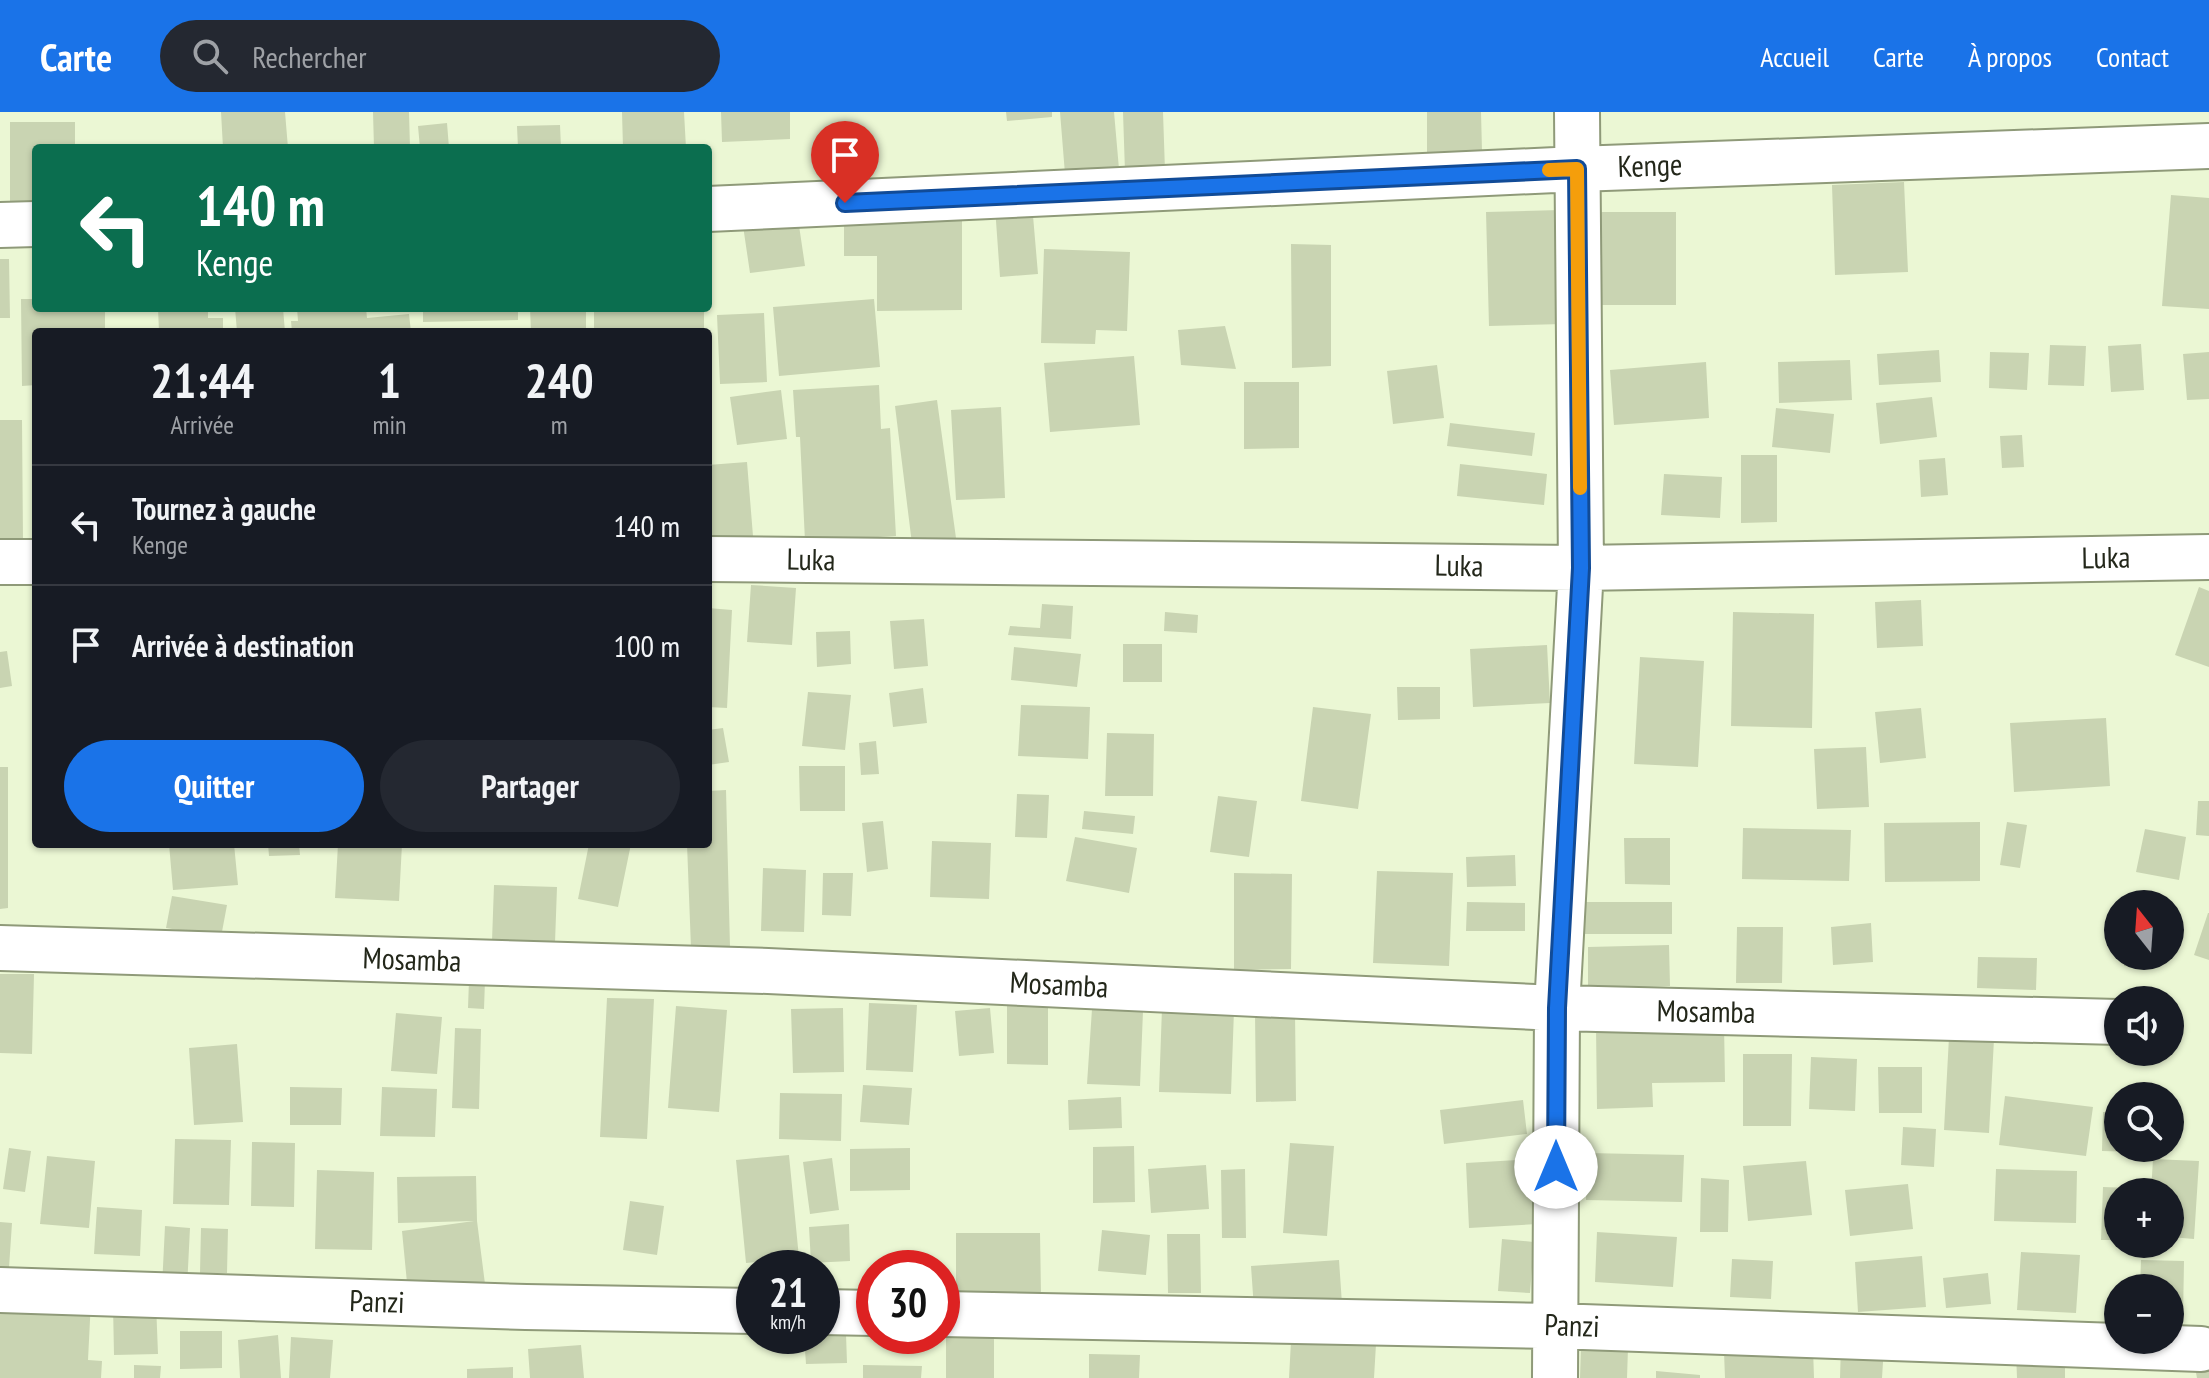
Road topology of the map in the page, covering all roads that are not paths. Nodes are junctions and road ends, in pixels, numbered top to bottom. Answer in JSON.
{"nodes":[{"id":1,"x":1577,"y":112,"type":"edge"},
{"id":2,"x":2209,"y":146,"type":"edge"},
{"id":3,"x":1577,"y":169,"type":"junction"},
{"id":4,"x":712,"y":209,"type":"edge"},
{"id":5,"x":32,"y":224,"type":"edge"},
{"id":6,"x":0,"y":225,"type":"edge"},
{"id":7,"x":2209,"y":557,"type":"edge"},
{"id":8,"x":712,"y":559,"type":"edge"},
{"id":9,"x":0,"y":562,"type":"edge"},
{"id":10,"x":32,"y":562,"type":"edge"},
{"id":11,"x":1581,"y":568,"type":"junction"},
{"id":12,"x":0,"y":948,"type":"edge"},
{"id":13,"x":1557,"y":1008,"type":"junction"},
{"id":14,"x":2104,"y":1022,"type":"edge"},
{"id":15,"x":0,"y":1290,"type":"edge"},
{"id":16,"x":736,"y":1311,"type":"edge"},
{"id":17,"x":960,"y":1314,"type":"edge"},
{"id":18,"x":1555,"y":1326,"type":"junction"},
{"id":19,"x":2201,"y":1349,"type":"dead end"},
{"id":20,"x":1555,"y":1378,"type":"edge"}],
"edges":[{"from":1,"to":3,"type":"street"},
{"from":2,"to":3,"type":"street","name":"Kenge"},
{"from":3,"to":4,"type":"street","name":"Kenge"},
{"from":3,"to":11,"type":"street"},
{"from":5,"to":6,"type":"street"},
{"from":7,"to":11,"type":"street","name":"Luka"},
{"from":8,"to":11,"type":"street","name":"Luka"},
{"from":9,"to":10,"type":"street"},
{"from":11,"to":13,"type":"street"},
{"from":12,"to":13,"type":"street","name":"Mosamba"},
{"from":13,"to":14,"type":"street","name":"Mosamba"},
{"from":13,"to":18,"type":"street"},
{"from":15,"to":16,"type":"street","name":"Panzi"},
{"from":17,"to":18,"type":"street","name":"Panzi"},
{"from":18,"to":19,"type":"street","name":"Panzi"},
{"from":18,"to":20,"type":"street"}]}
